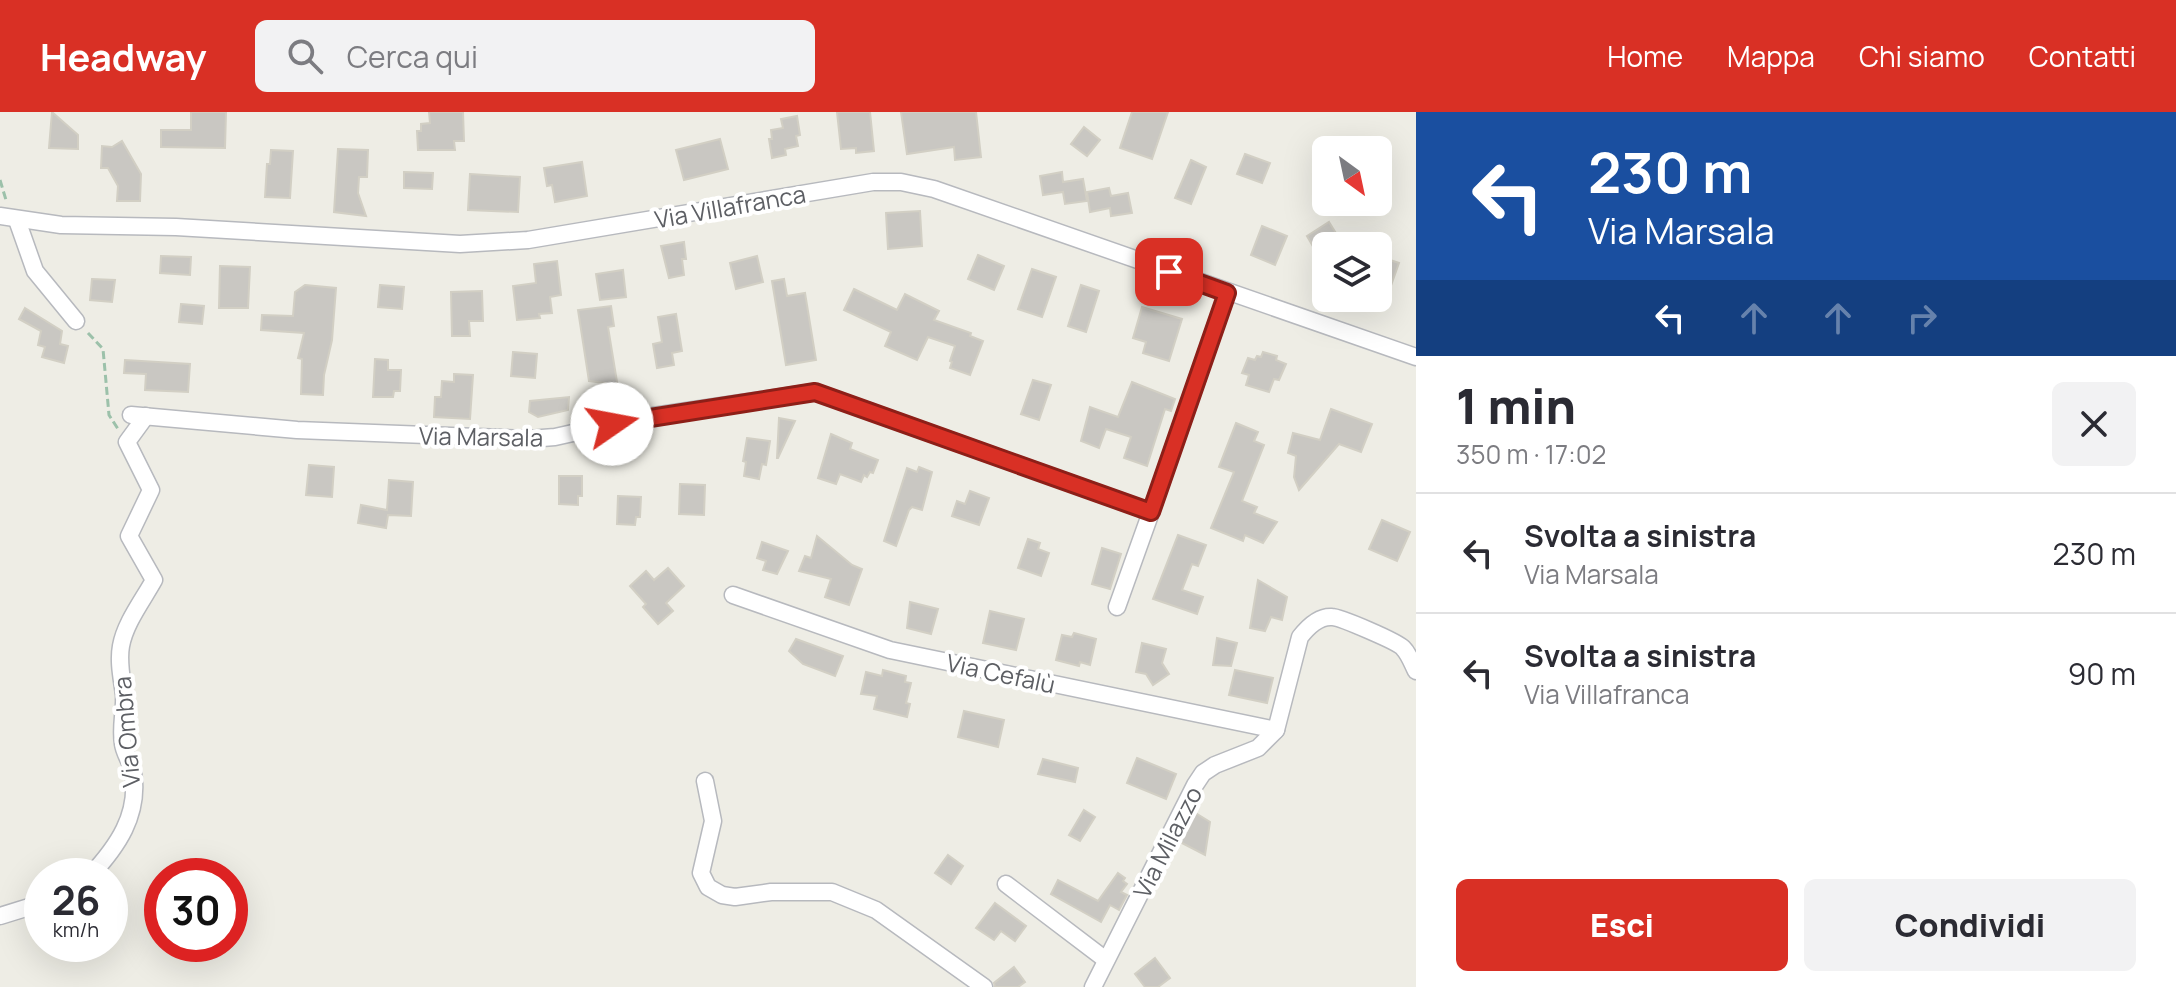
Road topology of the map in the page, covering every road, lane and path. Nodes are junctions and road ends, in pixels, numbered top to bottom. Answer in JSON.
{"nodes":[{"id":1,"x":0,"y":216,"type":"edge"},
{"id":2,"x":17,"y":220,"type":"junction"},
{"id":3,"x":1227,"y":293,"type":"junction"},
{"id":4,"x":76,"y":321,"type":"joint"},
{"id":5,"x":1416,"y":357,"type":"edge"},
{"id":6,"x":127,"y":442,"type":"junction"},
{"id":7,"x":1151,"y":512,"type":"junction"},
{"id":8,"x":733,"y":595,"type":"dead end"},
{"id":9,"x":1117,"y":607,"type":"dead end"},
{"id":10,"x":1416,"y":671,"type":"edge"},
{"id":11,"x":1276,"y":730,"type":"junction"},
{"id":12,"x":705,"y":781,"type":"dead end"},
{"id":13,"x":106,"y":858,"type":"edge"},
{"id":14,"x":1006,"y":884,"type":"dead end"},
{"id":15,"x":24,"y":909,"type":"edge"},
{"id":16,"x":0,"y":916,"type":"edge"},
{"id":17,"x":1106,"y":960,"type":"junction"},
{"id":18,"x":984,"y":987,"type":"edge"},
{"id":19,"x":1093,"y":987,"type":"edge"}],
"edges":[{"from":1,"to":2,"type":"street","name":"Via Villafranca"},
{"from":2,"to":3,"type":"street","name":"Via Villafranca"},
{"from":2,"to":4,"type":"street"},
{"from":3,"to":5,"type":"street","name":"Via Villafranca"},
{"from":3,"to":7,"type":"street"},
{"from":4,"to":6,"type":"path"},
{"from":6,"to":7,"type":"street","name":"Via Marsala"},
{"from":6,"to":13,"type":"street","name":"Via Ombra"},
{"from":7,"to":9,"type":"street"},
{"from":8,"to":11,"type":"street","name":"Via Cefalù"},
{"from":10,"to":11,"type":"street"},
{"from":11,"to":17,"type":"street","name":"Via Milazzo"},
{"from":12,"to":18,"type":"street"},
{"from":14,"to":17,"type":"street"},
{"from":15,"to":16,"type":"street"},
{"from":17,"to":19,"type":"street","name":"Via Milazzo"}]}
